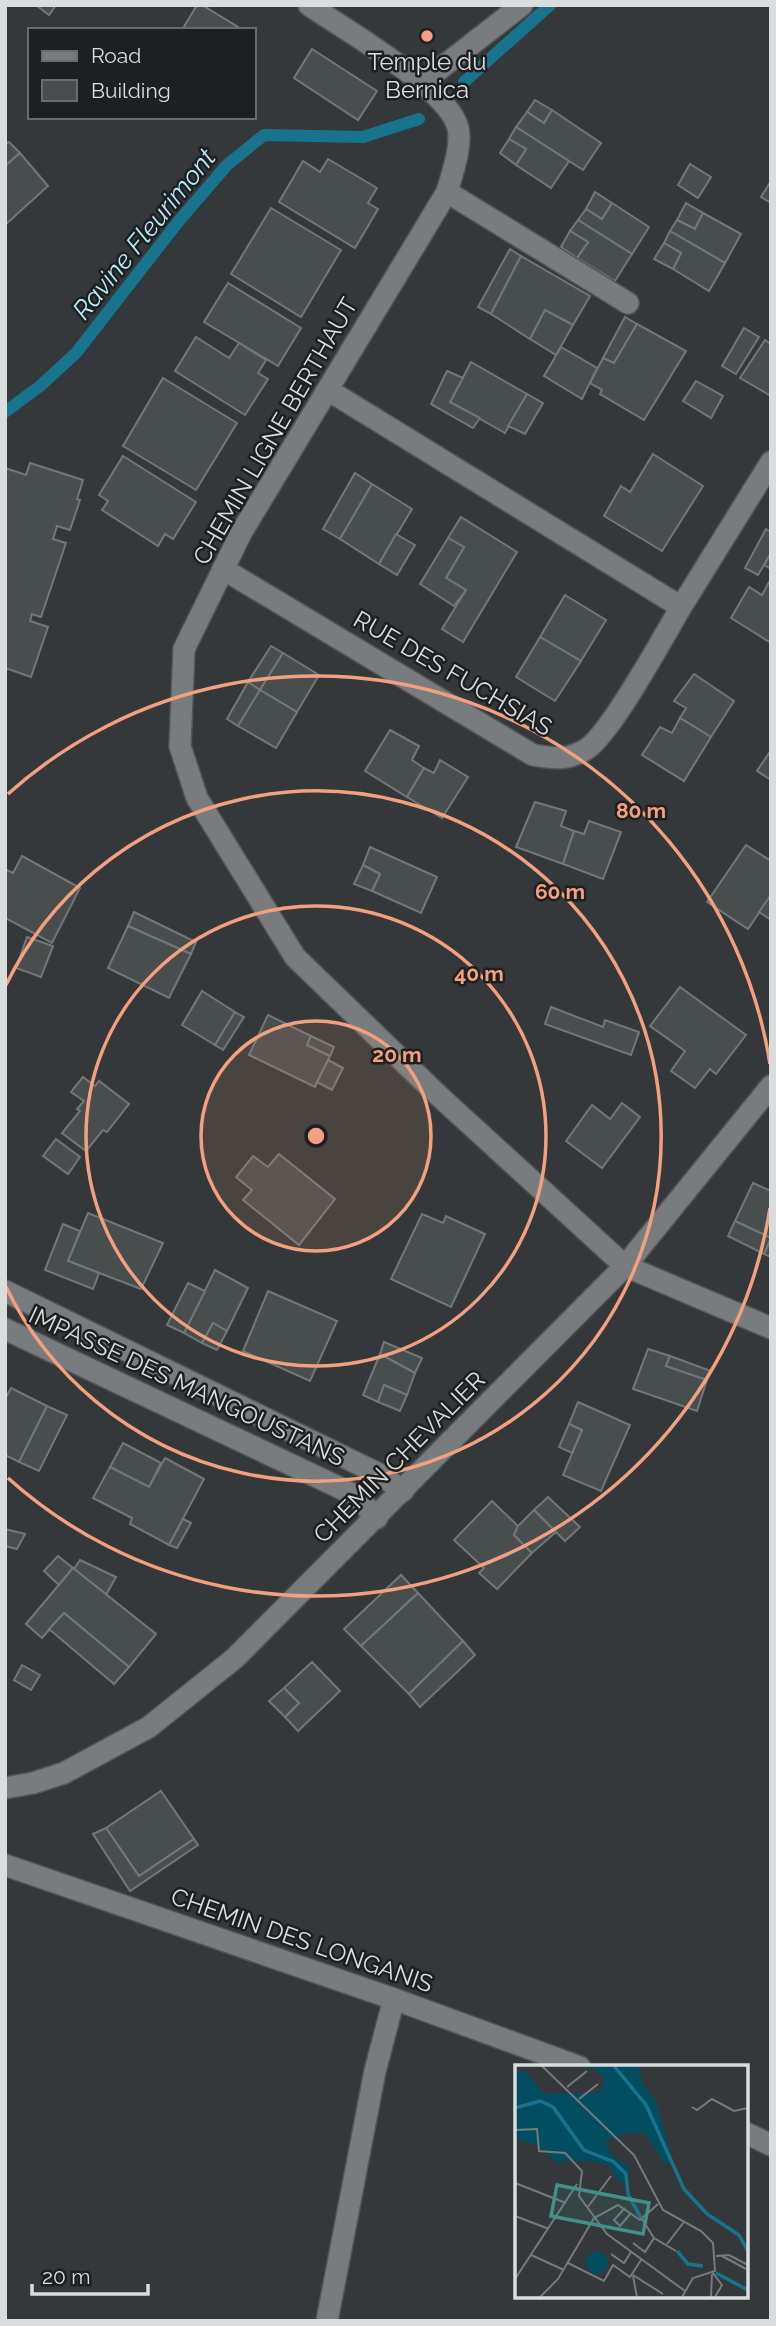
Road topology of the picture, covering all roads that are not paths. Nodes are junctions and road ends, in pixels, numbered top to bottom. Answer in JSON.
{"nodes":[{"id":1,"x":309,"y":5,"type":"edge"},
{"id":2,"x":522,"y":5,"type":"edge"},
{"id":3,"x":424,"y":82,"type":"junction"},
{"id":4,"x":447,"y":192,"type":"junction"},
{"id":5,"x":628,"y":303,"type":"dead end"},
{"id":6,"x":328,"y":390,"type":"junction"},
{"id":7,"x":771,"y":462,"type":"edge"},
{"id":8,"x":223,"y":569,"type":"junction"},
{"id":9,"x":681,"y":607,"type":"junction"},
{"id":10,"x":771,"y":1086,"type":"edge"},
{"id":11,"x":625,"y":1266,"type":"junction"},
{"id":12,"x":5,"y":1291,"type":"edge"},
{"id":13,"x":771,"y":1328,"type":"edge"},
{"id":14,"x":5,"y":1329,"type":"edge"},
{"id":15,"x":403,"y":1491,"type":"junction"},
{"id":16,"x":377,"y":1518,"type":"junction"},
{"id":17,"x":5,"y":1788,"type":"edge"},
{"id":18,"x":5,"y":1865,"type":"edge"},
{"id":19,"x":394,"y":1999,"type":"junction"},
{"id":20,"x":575,"y":2065,"type":"edge"},
{"id":21,"x":748,"y":2134,"type":"edge"},
{"id":22,"x":771,"y":2145,"type":"edge"},
{"id":23,"x":327,"y":2321,"type":"edge"}],
"edges":[{"from":1,"to":3,"type":"street","name":"CHEMIN LIGNE BERTHAUT"},
{"from":2,"to":3,"type":"street"},
{"from":3,"to":4,"type":"street","name":"CHEMIN LIGNE BERTHAUT"},
{"from":4,"to":5,"type":"street"},
{"from":4,"to":6,"type":"street","name":"CHEMIN LIGNE BERTHAUT"},
{"from":6,"to":8,"type":"street","name":"CHEMIN LIGNE BERTHAUT"},
{"from":6,"to":9,"type":"street"},
{"from":7,"to":9,"type":"street","name":"RUE DES FUCHSIAS"},
{"from":8,"to":9,"type":"street","name":"RUE DES FUCHSIAS"},
{"from":8,"to":11,"type":"street","name":"CHEMIN LIGNE BERTHAUT"},
{"from":10,"to":11,"type":"street","name":"CHEMIN CHEVALIER"},
{"from":11,"to":13,"type":"street","name":"CHEMIN LIGNE BERTHAUT"},
{"from":11,"to":15,"type":"street","name":"CHEMIN CHEVALIER"},
{"from":12,"to":15,"type":"street"},
{"from":14,"to":16,"type":"street","name":"IMPASSE DES MANGOUSTANS"},
{"from":15,"to":16,"type":"street","name":"CHEMIN CHEVALIER"},
{"from":16,"to":17,"type":"street","name":"CHEMIN CHEVALIER"},
{"from":18,"to":19,"type":"street","name":"CHEMIN DES LONGANIS"},
{"from":19,"to":20,"type":"street","name":"CHEMIN DES LONGANIS"},
{"from":19,"to":23,"type":"street"},
{"from":21,"to":22,"type":"street"}]}
